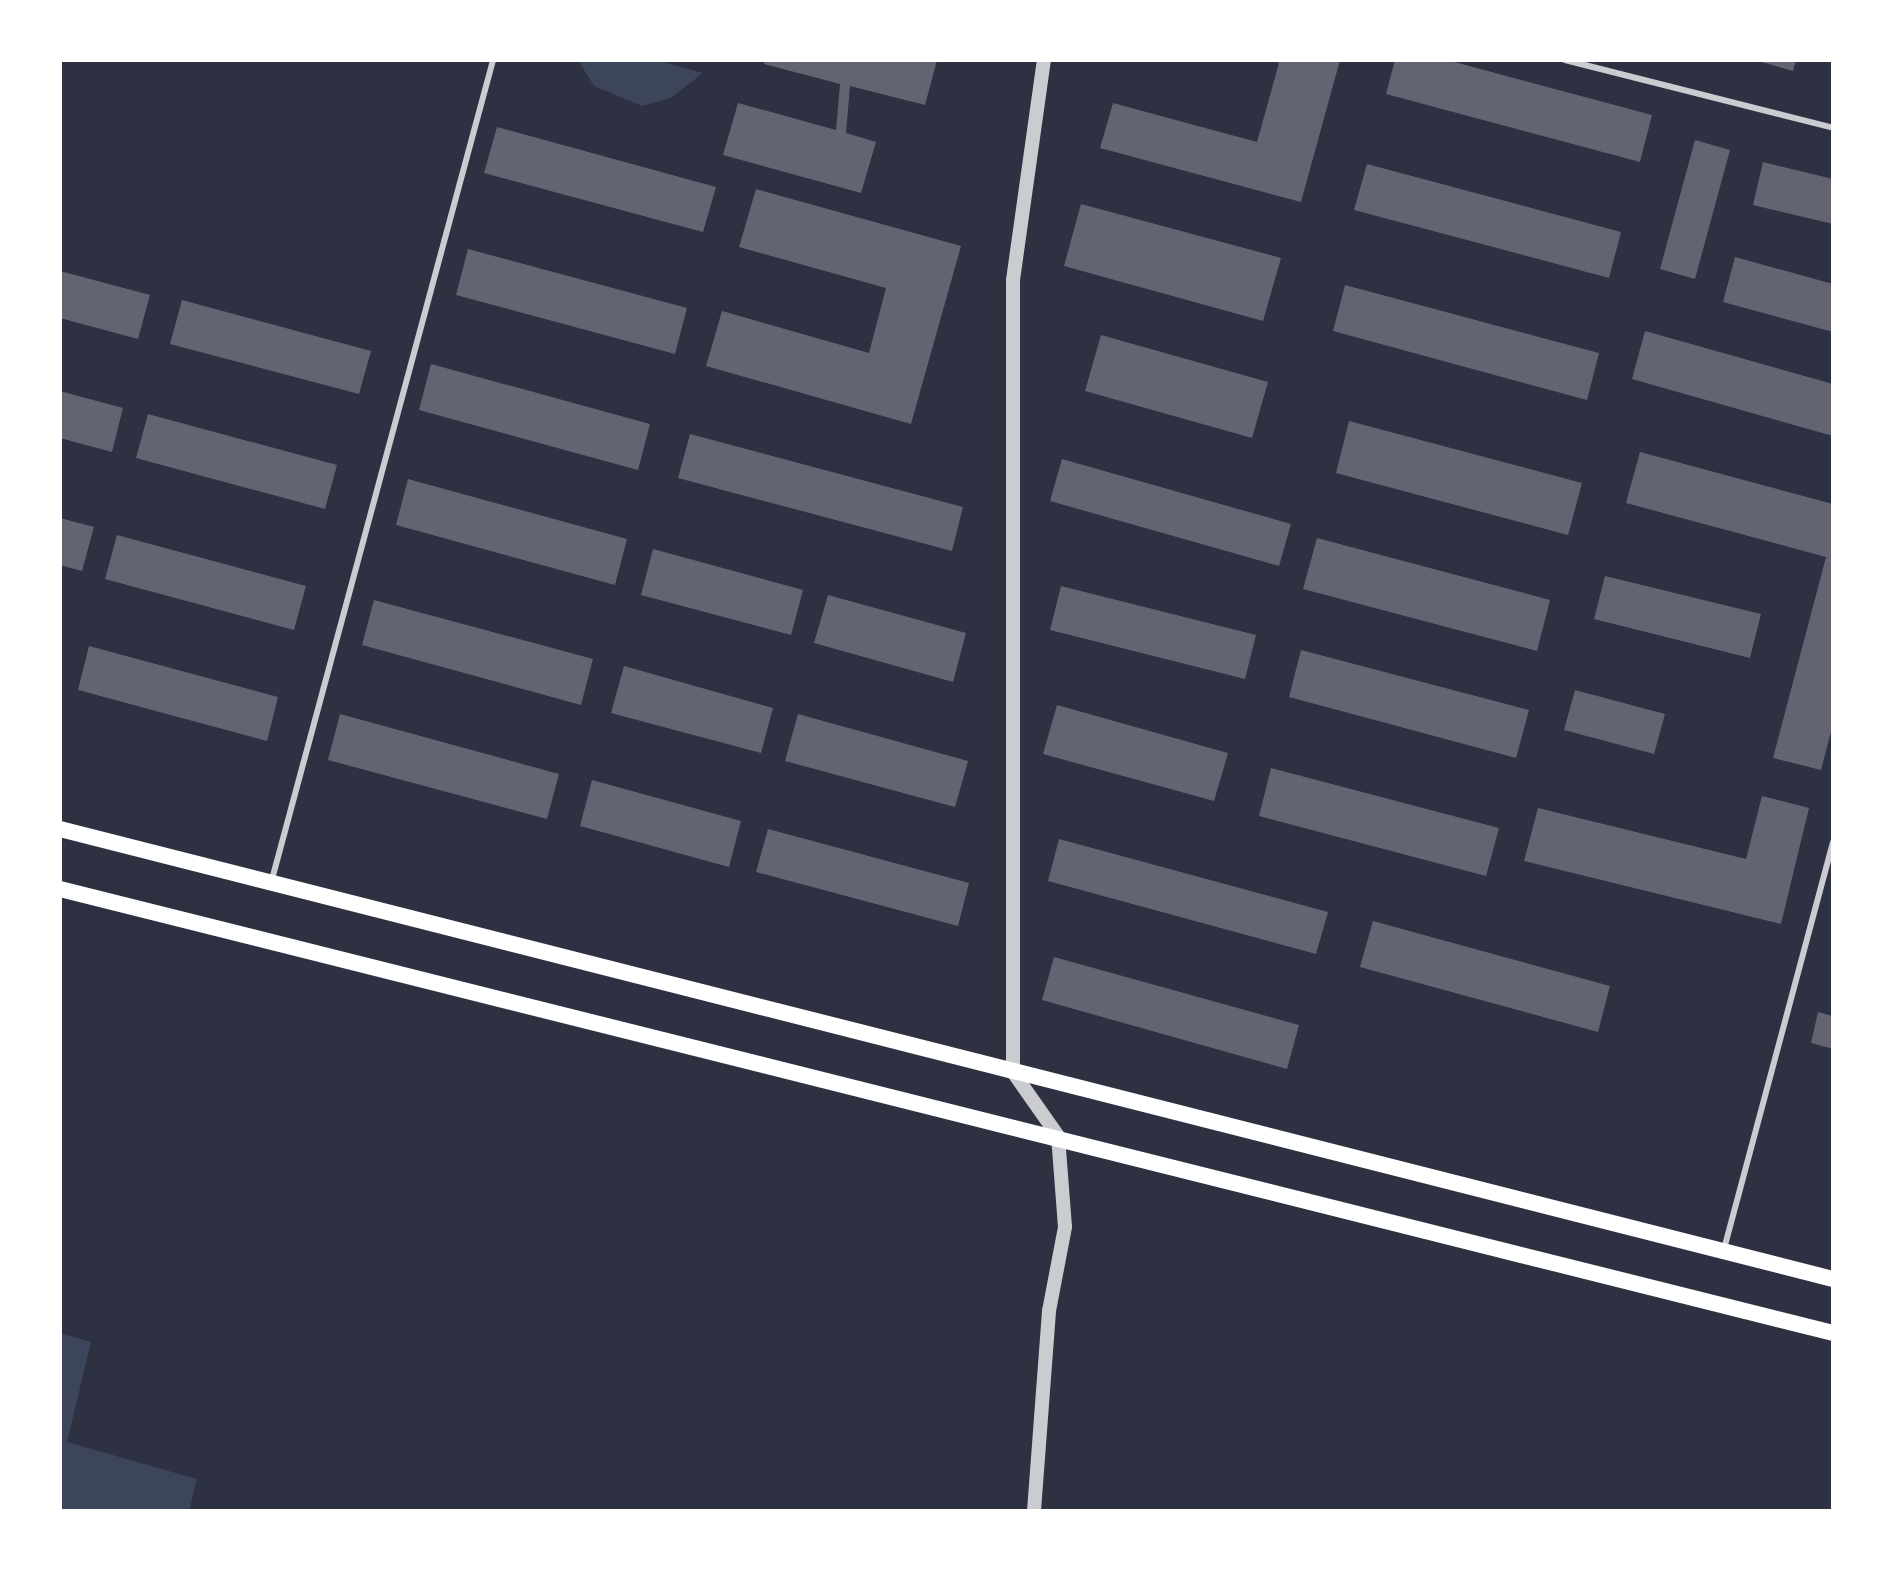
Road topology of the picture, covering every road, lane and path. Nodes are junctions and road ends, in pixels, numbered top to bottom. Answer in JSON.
{"nodes":[{"id":1,"x":493,"y":60,"type":"edge"},
{"id":2,"x":1044,"y":60,"type":"edge"},
{"id":3,"x":1565,"y":60,"type":"edge"},
{"id":4,"x":1833,"y":128,"type":"edge"},
{"id":5,"x":60,"y":829,"type":"edge"},
{"id":6,"x":1833,"y":842,"type":"edge"},
{"id":7,"x":271,"y":883,"type":"junction"},
{"id":8,"x":60,"y":889,"type":"edge"},
{"id":9,"x":1013,"y":1072,"type":"junction"},
{"id":10,"x":1058,"y":1136,"type":"junction"},
{"id":11,"x":1723,"y":1252,"type":"junction"},
{"id":12,"x":1833,"y":1279,"type":"edge"},
{"id":13,"x":1833,"y":1333,"type":"edge"},
{"id":14,"x":1034,"y":1511,"type":"edge"}],
"edges":[{"from":1,"to":7,"type":"lane"},
{"from":2,"to":9,"type":"street"},
{"from":3,"to":4,"type":"lane"},
{"from":5,"to":7,"type":"main road"},
{"from":6,"to":11,"type":"lane"},
{"from":7,"to":9,"type":"main road"},
{"from":8,"to":10,"type":"main road"},
{"from":9,"to":10,"type":"street"},
{"from":9,"to":11,"type":"main road"},
{"from":10,"to":13,"type":"main road"},
{"from":10,"to":14,"type":"street"},
{"from":11,"to":12,"type":"main road"}]}
